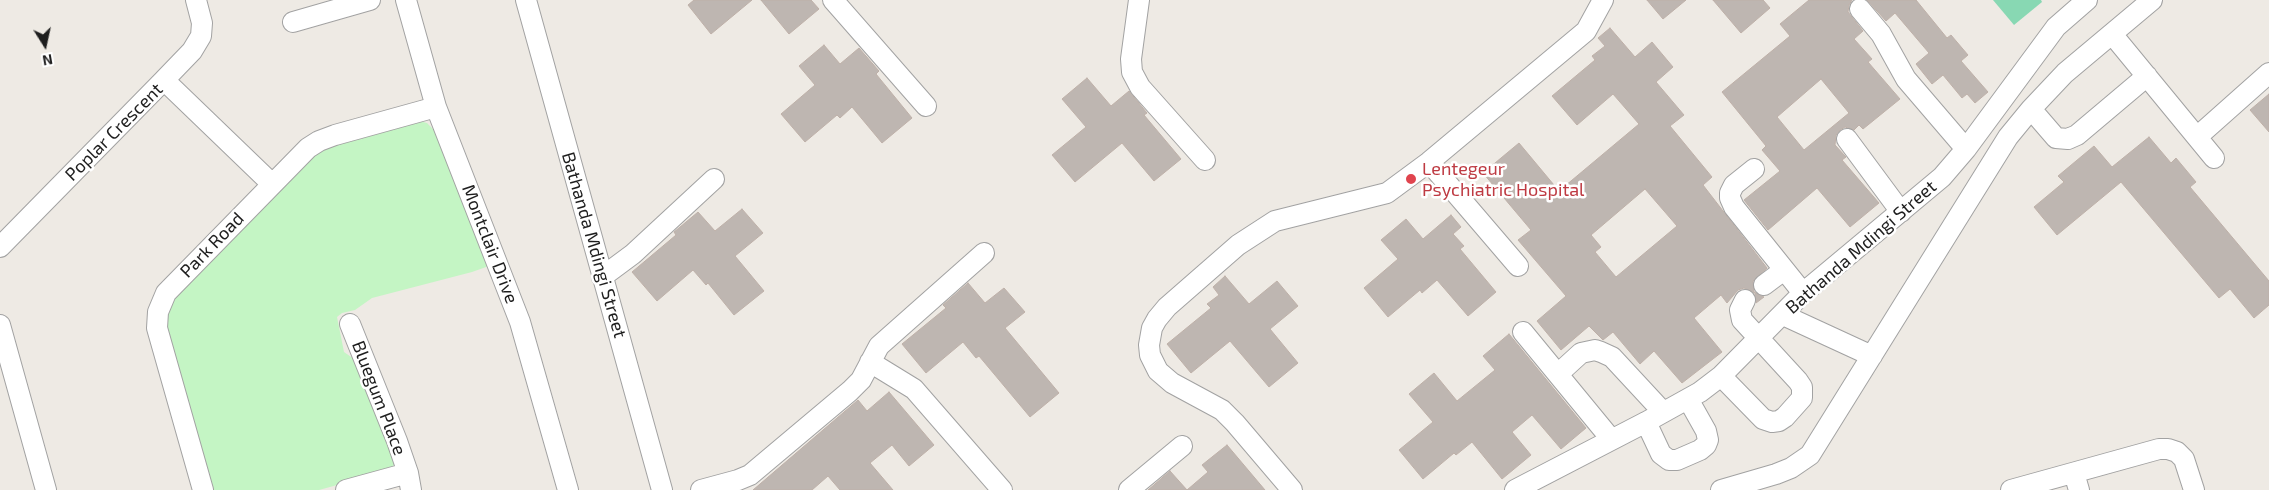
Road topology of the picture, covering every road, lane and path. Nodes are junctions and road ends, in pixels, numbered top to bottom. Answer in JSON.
{"nodes":[{"id":1,"x":196,"y":0,"type":"edge"},
{"id":2,"x":370,"y":0,"type":"edge"},
{"id":3,"x":406,"y":0,"type":"edge"},
{"id":4,"x":526,"y":0,"type":"edge"},
{"id":5,"x":833,"y":0,"type":"edge"},
{"id":6,"x":1139,"y":0,"type":"edge"},
{"id":7,"x":1603,"y":0,"type":"edge"},
{"id":8,"x":2087,"y":0,"type":"edge"},
{"id":9,"x":2152,"y":0,"type":"edge"},
{"id":10,"x":1860,"y":9,"type":"dead end"},
{"id":11,"x":293,"y":22,"type":"dead end"},
{"id":12,"x":2112,"y":34,"type":"junction"},
{"id":13,"x":2269,"y":73,"type":"edge"},
{"id":14,"x":2147,"y":76,"type":"junction"},
{"id":15,"x":164,"y":80,"type":"junction"},
{"id":16,"x":926,"y":106,"type":"dead end"},
{"id":17,"x":436,"y":107,"type":"junction"},
{"id":18,"x":2031,"y":109,"type":"junction"},
{"id":19,"x":2196,"y":137,"type":"junction"},
{"id":20,"x":1847,"y":139,"type":"dead end"},
{"id":21,"x":1966,"y":149,"type":"junction"},
{"id":22,"x":2214,"y":158,"type":"dead end"},
{"id":23,"x":1205,"y":160,"type":"dead end"},
{"id":24,"x":1429,"y":162,"type":"junction"},
{"id":25,"x":1754,"y":168,"type":"dead end"},
{"id":26,"x":714,"y":179,"type":"dead end"},
{"id":27,"x":272,"y":184,"type":"junction"},
{"id":28,"x":1901,"y":212,"type":"junction"},
{"id":29,"x":0,"y":247,"type":"edge"},
{"id":30,"x":984,"y":253,"type":"dead end"},
{"id":31,"x":1518,"y":266,"type":"dead end"},
{"id":32,"x":1784,"y":270,"type":"junction"},
{"id":33,"x":602,"y":277,"type":"junction"},
{"id":34,"x":1764,"y":285,"type":"dead end"},
{"id":35,"x":1803,"y":293,"type":"junction"},
{"id":36,"x":1745,"y":300,"type":"dead end"},
{"id":37,"x":1783,"y":314,"type":"junction"},
{"id":38,"x":350,"y":324,"type":"dead end"},
{"id":39,"x":0,"y":325,"type":"edge"},
{"id":40,"x":1523,"y":332,"type":"dead end"},
{"id":41,"x":1758,"y":340,"type":"junction"},
{"id":42,"x":1872,"y":356,"type":"junction"},
{"id":43,"x":870,"y":362,"type":"junction"},
{"id":44,"x":1558,"y":374,"type":"junction"},
{"id":45,"x":1721,"y":376,"type":"junction"},
{"id":46,"x":1688,"y":399,"type":"junction"},
{"id":47,"x":1654,"y":417,"type":"junction"},
{"id":48,"x":1611,"y":439,"type":"junction"},
{"id":49,"x":1182,"y":446,"type":"dead end"},
{"id":50,"x":410,"y":481,"type":"edge"},
{"id":51,"x":2076,"y":481,"type":"edge"},
{"id":52,"x":46,"y":490,"type":"edge"},
{"id":53,"x":203,"y":490,"type":"edge"},
{"id":54,"x":346,"y":490,"type":"edge"},
{"id":55,"x":568,"y":490,"type":"edge"},
{"id":56,"x":662,"y":490,"type":"edge"},
{"id":57,"x":701,"y":490,"type":"edge"},
{"id":58,"x":1002,"y":490,"type":"edge"},
{"id":59,"x":1129,"y":490,"type":"edge"},
{"id":60,"x":1292,"y":490,"type":"edge"},
{"id":61,"x":1515,"y":490,"type":"edge"},
{"id":62,"x":1721,"y":490,"type":"edge"},
{"id":63,"x":2011,"y":490,"type":"edge"},
{"id":64,"x":2194,"y":490,"type":"edge"}],
"edges":[{"from":1,"to":15,"type":"street"},
{"from":2,"to":11,"type":"street"},
{"from":3,"to":17,"type":"street","name":"Montclair Drive"},
{"from":4,"to":33,"type":"street","name":"Bathanda Mdingi Street"},
{"from":5,"to":16,"type":"street"},
{"from":6,"to":23,"type":"street"},
{"from":7,"to":24,"type":"street"},
{"from":8,"to":21,"type":"street","name":"Bathanda Mdingi Street"},
{"from":9,"to":12,"type":"street"},
{"from":10,"to":21,"type":"street"},
{"from":12,"to":14,"type":"street"},
{"from":12,"to":18,"type":"street"},
{"from":13,"to":19,"type":"street"},
{"from":14,"to":18,"type":"street"},
{"from":14,"to":19,"type":"street"},
{"from":15,"to":27,"type":"street","name":"Poplar Crescent"},
{"from":15,"to":29,"type":"street","name":"Poplar Crescent"},
{"from":17,"to":27,"type":"street","name":"Park Road"},
{"from":17,"to":55,"type":"street","name":"Montclair Drive"},
{"from":18,"to":42,"type":"street"},
{"from":19,"to":22,"type":"street"},
{"from":20,"to":28,"type":"street"},
{"from":21,"to":28,"type":"street","name":"Bathanda Mdingi Street"},
{"from":24,"to":31,"type":"street"},
{"from":24,"to":60,"type":"street"},
{"from":25,"to":32,"type":"street"},
{"from":26,"to":33,"type":"street"},
{"from":27,"to":53,"type":"street","name":"Park Road"},
{"from":28,"to":35,"type":"street","name":"Bathanda Mdingi Street"},
{"from":30,"to":43,"type":"street"},
{"from":32,"to":34,"type":"street"},
{"from":32,"to":35,"type":"street"},
{"from":33,"to":56,"type":"street","name":"Bathanda Mdingi Street"},
{"from":35,"to":37,"type":"street","name":"Bathanda Mdingi Street"},
{"from":36,"to":41,"type":"street"},
{"from":37,"to":41,"type":"street","name":"Bathanda Mdingi Street"},
{"from":37,"to":42,"type":"street"},
{"from":38,"to":50,"type":"street","name":"Bluegum Place"},
{"from":39,"to":52,"type":"street"},
{"from":40,"to":44,"type":"street"},
{"from":41,"to":45,"type":"street","name":"Bathanda Mdingi Street"},
{"from":41,"to":45,"type":"street"},
{"from":42,"to":62,"type":"street"},
{"from":43,"to":57,"type":"street"},
{"from":43,"to":58,"type":"street"},
{"from":44,"to":47,"type":"street"},
{"from":44,"to":48,"type":"street"},
{"from":45,"to":46,"type":"street","name":"Bathanda Mdingi Street"},
{"from":46,"to":47,"type":"street","name":"Bathanda Mdingi Street"},
{"from":46,"to":47,"type":"street"},
{"from":47,"to":48,"type":"street","name":"Bathanda Mdingi Street"},
{"from":48,"to":61,"type":"street","name":"Bathanda Mdingi Street"},
{"from":49,"to":59,"type":"street"},
{"from":50,"to":54,"type":"street","name":"Bluegum Place"},
{"from":51,"to":63,"type":"street"},
{"from":51,"to":64,"type":"street"}]}
